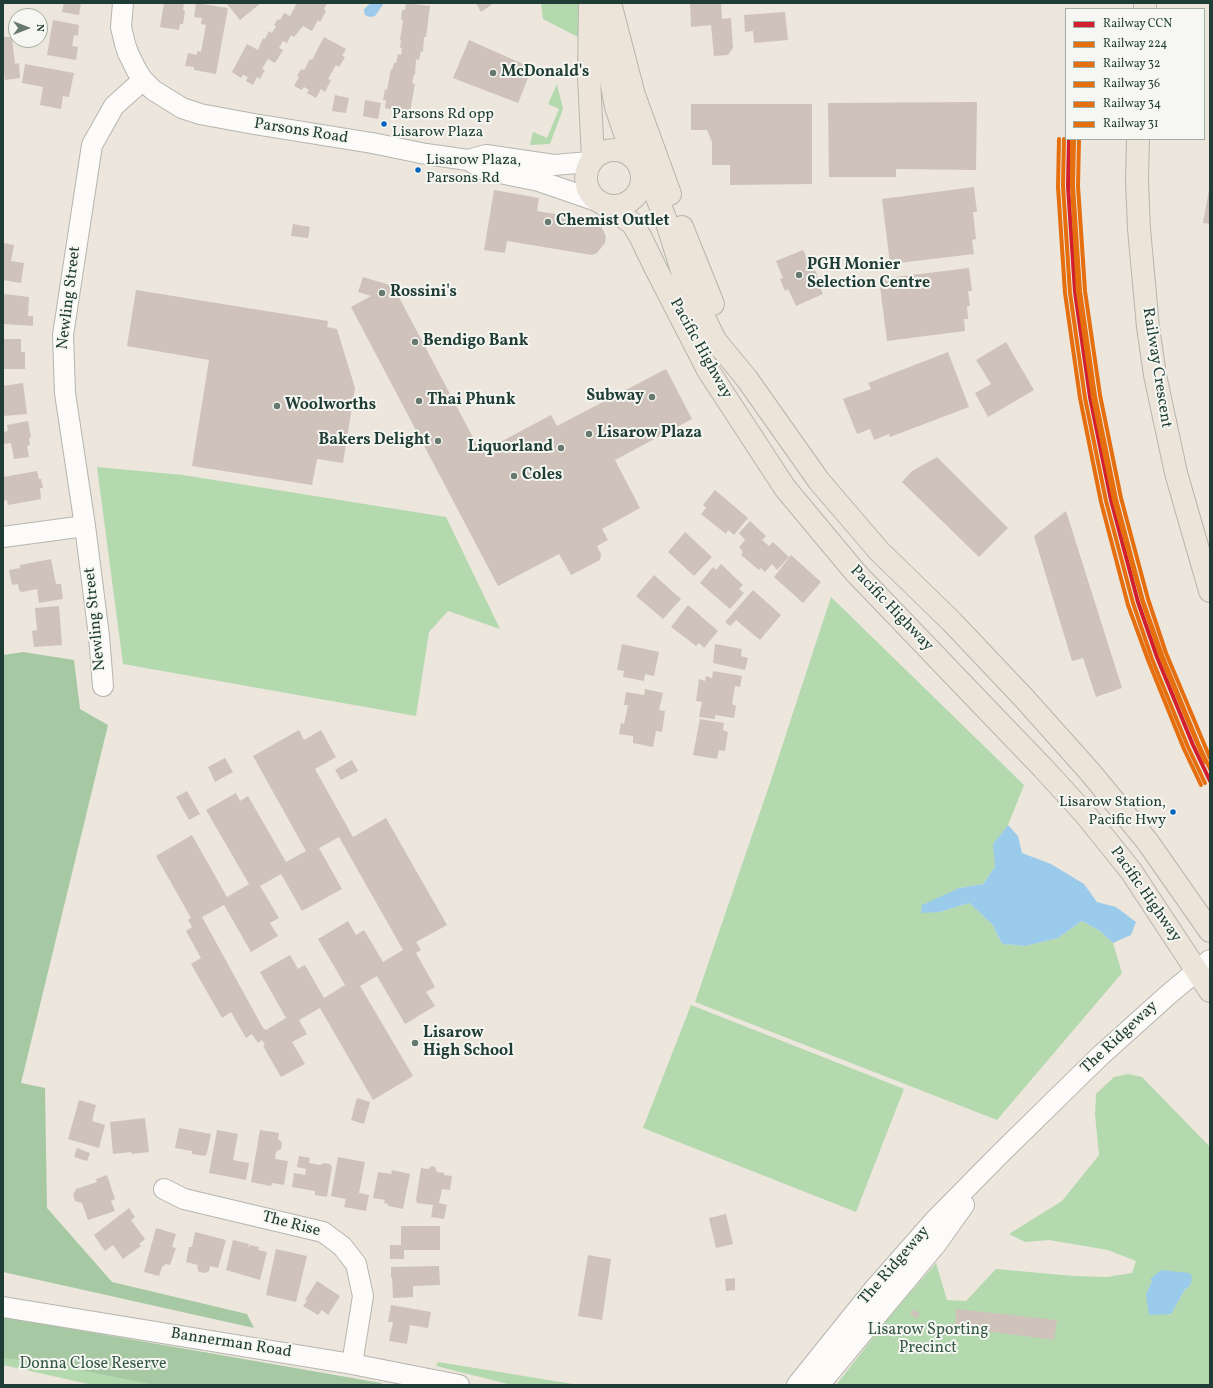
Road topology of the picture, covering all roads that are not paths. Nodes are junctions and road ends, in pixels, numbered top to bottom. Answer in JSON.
{"nodes":[{"id":1,"x":123,"y":3,"type":"edge"},
{"id":2,"x":590,"y":3,"type":"edge"},
{"id":3,"x":601,"y":3,"type":"edge"},
{"id":4,"x":610,"y":3,"type":"edge"},
{"id":5,"x":143,"y":80,"type":"junction"},
{"id":6,"x":1138,"y":140,"type":"edge"},
{"id":7,"x":468,"y":160,"type":"junction"},
{"id":8,"x":635,"y":160,"type":"junction"},
{"id":9,"x":592,"y":161,"type":"junction"},
{"id":10,"x":603,"y":204,"type":"junction"},
{"id":11,"x":747,"y":379,"type":"junction"},
{"id":12,"x":85,"y":526,"type":"junction"},
{"id":13,"x":3,"y":537,"type":"edge"},
{"id":14,"x":1210,"y":591,"type":"edge"},
{"id":15,"x":103,"y":686,"type":"dead end"},
{"id":16,"x":1210,"y":931,"type":"edge"},
{"id":17,"x":1204,"y":966,"type":"edge"},
{"id":18,"x":1210,"y":991,"type":"edge"},
{"id":19,"x":1000,"y":1154,"type":"junction"},
{"id":20,"x":164,"y":1189,"type":"dead end"},
{"id":21,"x":898,"y":1260,"type":"junction"},
{"id":22,"x":901,"y":1286,"type":"junction"},
{"id":23,"x":3,"y":1306,"type":"edge"},
{"id":24,"x":352,"y":1364,"type":"junction"},
{"id":25,"x":459,"y":1385,"type":"edge"},
{"id":26,"x":797,"y":1385,"type":"edge"},
{"id":27,"x":820,"y":1385,"type":"edge"}],
"edges":[{"from":1,"to":5,"type":"street"},
{"from":2,"to":9,"type":"main road"},
{"from":3,"to":8,"type":"main road","name":"Pacific Highway"},
{"from":4,"to":11,"type":"main road"},
{"from":5,"to":7,"type":"street","name":"Parsons Road"},
{"from":5,"to":12,"type":"street","name":"Newling Street"},
{"from":6,"to":14,"type":"main road","name":"Railway Crescent"},
{"from":7,"to":9,"type":"street","name":"Parsons Road"},
{"from":7,"to":10,"type":"street","name":"Parsons Road"},
{"from":8,"to":9,"type":"main road"},
{"from":8,"to":10,"type":"main road"},
{"from":8,"to":11,"type":"main road","name":"Pacific Highway"},
{"from":9,"to":10,"type":"main road"},
{"from":10,"to":17,"type":"main road","name":"Pacific Highway"},
{"from":11,"to":16,"type":"main road","name":"Pacific Highway"},
{"from":12,"to":13,"type":"street"},
{"from":12,"to":15,"type":"street","name":"Newling Street"},
{"from":17,"to":18,"type":"main road","name":"Pacific Highway"},
{"from":17,"to":19,"type":"street","name":"The Ridgeway"},
{"from":19,"to":21,"type":"street","name":"The Ridgeway"},
{"from":19,"to":22,"type":"street","name":"The Ridgeway"},
{"from":20,"to":24,"type":"street","name":"The Rise"},
{"from":21,"to":22,"type":"street"},
{"from":21,"to":26,"type":"street","name":"The Ridgeway"},
{"from":22,"to":27,"type":"street","name":"The Ridgeway"},
{"from":23,"to":24,"type":"street","name":"Bannerman Road"},
{"from":24,"to":25,"type":"street","name":"Bannerman Road"}]}
